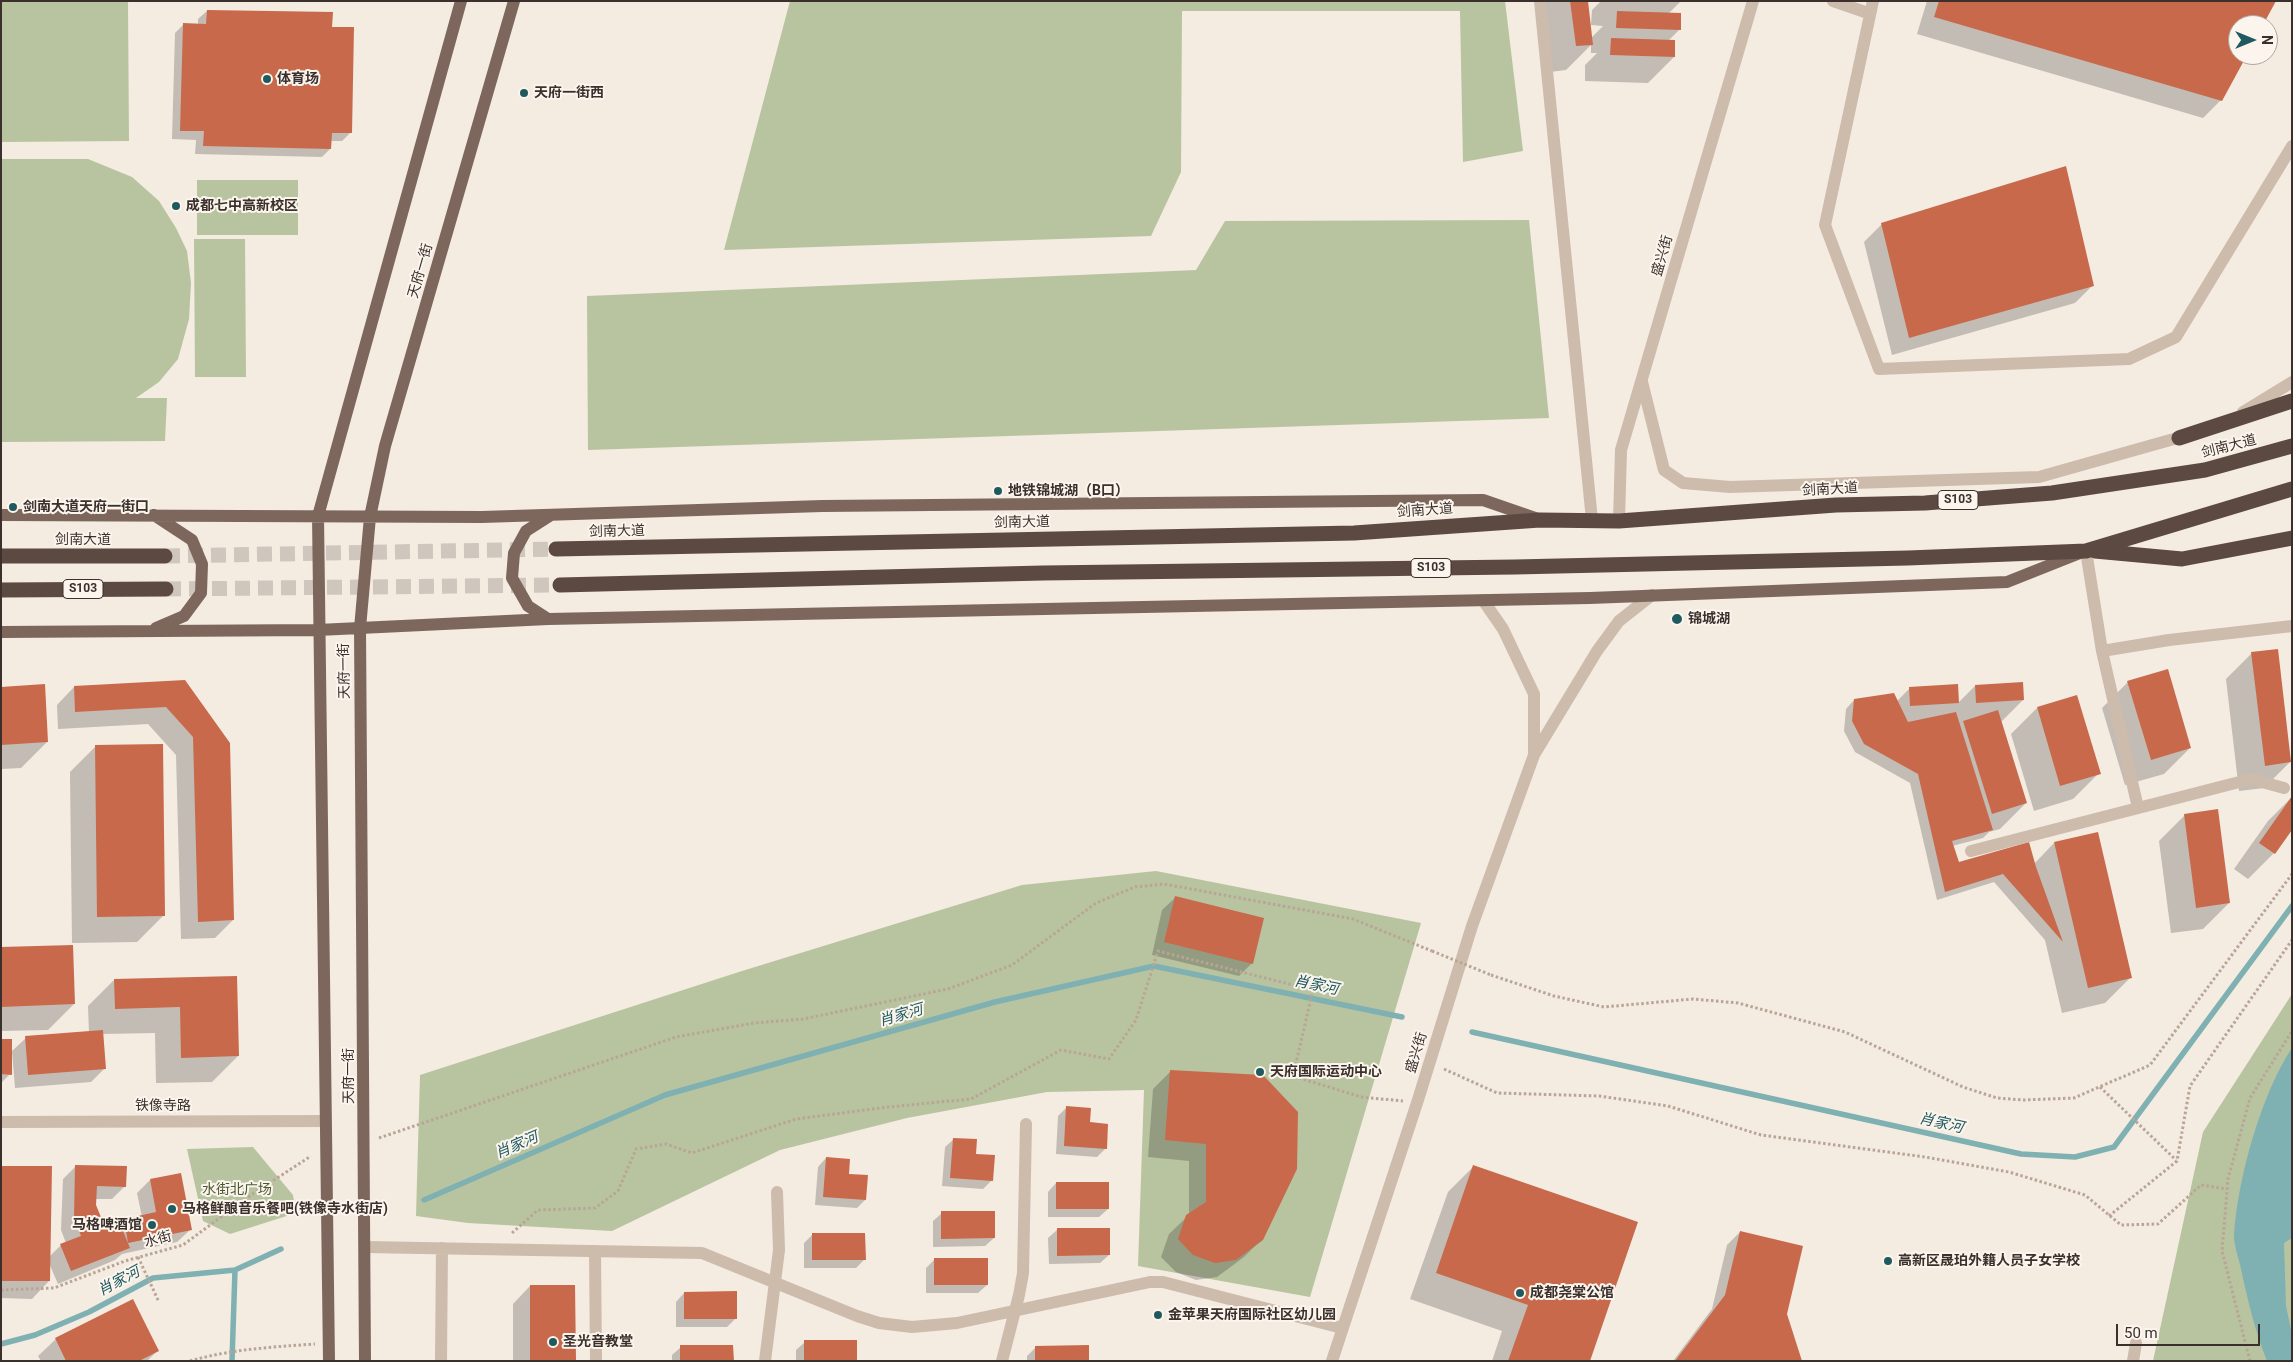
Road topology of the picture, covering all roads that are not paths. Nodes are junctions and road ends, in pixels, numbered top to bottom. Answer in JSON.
{"nodes":[{"id":1,"x":461,"y":1,"type":"edge"},
{"id":2,"x":514,"y":1,"type":"edge"},
{"id":3,"x":1540,"y":1,"type":"edge"},
{"id":4,"x":1753,"y":1,"type":"edge"},
{"id":5,"x":1833,"y":1,"type":"edge"},
{"id":6,"x":1870,"y":7,"type":"edge"},
{"id":7,"x":2292,"y":146,"type":"edge"},
{"id":8,"x":1642,"y":382,"type":"junction"},
{"id":9,"x":2292,"y":382,"type":"edge"},
{"id":10,"x":2292,"y":401,"type":"edge"},
{"id":11,"x":2179,"y":438,"type":"junction"},
{"id":12,"x":2292,"y":446,"type":"edge"},
{"id":13,"x":2292,"y":489,"type":"edge"},
{"id":14,"x":152,"y":514,"type":"junction"},
{"id":15,"x":1,"y":515,"type":"edge"},
{"id":16,"x":551,"y":515,"type":"junction"},
{"id":17,"x":318,"y":516,"type":"junction"},
{"id":18,"x":370,"y":517,"type":"junction"},
{"id":19,"x":1540,"y":520,"type":"junction"},
{"id":20,"x":1592,"y":520,"type":"junction"},
{"id":21,"x":1619,"y":521,"type":"junction"},
{"id":22,"x":2292,"y":538,"type":"edge"},
{"id":23,"x":556,"y":550,"type":"tunnel mouth"},
{"id":24,"x":2086,"y":551,"type":"junction"},
{"id":25,"x":1,"y":556,"type":"edge"},
{"id":26,"x":165,"y":556,"type":"tunnel mouth"},
{"id":27,"x":560,"y":585,"type":"tunnel mouth"},
{"id":28,"x":166,"y":589,"type":"tunnel mouth"},
{"id":29,"x":1,"y":590,"type":"edge"},
{"id":30,"x":1652,"y":596,"type":"junction"},
{"id":31,"x":1483,"y":600,"type":"junction"},
{"id":32,"x":548,"y":619,"type":"junction"},
{"id":33,"x":2292,"y":626,"type":"edge"},
{"id":34,"x":360,"y":628,"type":"junction"},
{"id":35,"x":318,"y":630,"type":"junction"},
{"id":36,"x":149,"y":631,"type":"junction"},
{"id":37,"x":1,"y":632,"type":"edge"},
{"id":38,"x":2102,"y":651,"type":"junction"},
{"id":39,"x":1534,"y":755,"type":"junction"},
{"id":40,"x":2284,"y":788,"type":"dead end"},
{"id":41,"x":2138,"y":808,"type":"junction"},
{"id":42,"x":1971,"y":851,"type":"dead end"},
{"id":43,"x":326,"y":1121,"type":"junction"},
{"id":44,"x":1,"y":1122,"type":"edge"},
{"id":45,"x":1026,"y":1124,"type":"dead end"},
{"id":46,"x":777,"y":1192,"type":"dead end"},
{"id":47,"x":365,"y":1247,"type":"junction"},
{"id":48,"x":442,"y":1248,"type":"junction"},
{"id":49,"x":596,"y":1251,"type":"junction"},
{"id":50,"x":776,"y":1282,"type":"junction"},
{"id":51,"x":1015,"y":1310,"type":"junction"},
{"id":52,"x":1342,"y":1328,"type":"junction"},
{"id":53,"x":2136,"y":1343,"type":"dead end"},
{"id":54,"x":329,"y":1361,"type":"edge"},
{"id":55,"x":365,"y":1361,"type":"edge"},
{"id":56,"x":441,"y":1361,"type":"edge"},
{"id":57,"x":596,"y":1361,"type":"edge"},
{"id":58,"x":765,"y":1361,"type":"edge"},
{"id":59,"x":1002,"y":1361,"type":"edge"},
{"id":60,"x":1332,"y":1361,"type":"edge"},
{"id":61,"x":2133,"y":1361,"type":"edge"}],
"edges":[{"from":1,"to":17,"type":"main road","name":"天府一街"},
{"from":2,"to":18,"type":"main road","name":"天府一街"},
{"from":3,"to":20,"type":"street"},
{"from":4,"to":8,"type":"street","name":"盛兴街"},
{"from":5,"to":6,"type":"street"},
{"from":6,"to":7,"type":"street"},
{"from":8,"to":11,"type":"street"},
{"from":8,"to":21,"type":"street","name":"盛兴街"},
{"from":9,"to":11,"type":"street"},
{"from":10,"to":11,"type":"highway"},
{"from":12,"to":21,"type":"highway","name":"剑南大道","number":"S103"},
{"from":13,"to":24,"type":"highway","number":"S103"},
{"from":14,"to":15,"type":"main road"},
{"from":14,"to":17,"type":"main road"},
{"from":14,"to":36,"type":"main road"},
{"from":16,"to":18,"type":"main road"},
{"from":16,"to":19,"type":"main road"},
{"from":16,"to":32,"type":"main road"},
{"from":17,"to":18,"type":"main road"},
{"from":17,"to":35,"type":"main road","name":"天府一街"},
{"from":18,"to":34,"type":"main road","name":"天府一街"},
{"from":19,"to":20,"type":"highway","name":"剑南大道","number":"S103"},
{"from":19,"to":23,"type":"highway","name":"剑南大道","number":"S103"},
{"from":20,"to":21,"type":"highway","name":"剑南大道","number":"S103"},
{"from":22,"to":24,"type":"highway"},
{"from":24,"to":27,"type":"highway","number":"S103"},
{"from":24,"to":30,"type":"main road"},
{"from":24,"to":38,"type":"street"},
{"from":25,"to":26,"type":"highway","name":"剑南大道"},
{"from":28,"to":29,"type":"highway","number":"S103"},
{"from":30,"to":31,"type":"main road"},
{"from":30,"to":39,"type":"street"},
{"from":31,"to":32,"type":"main road"},
{"from":31,"to":39,"type":"street"},
{"from":32,"to":34,"type":"main road"},
{"from":33,"to":38,"type":"street"},
{"from":34,"to":35,"type":"main road"},
{"from":34,"to":47,"type":"main road","name":"天府一街"},
{"from":35,"to":36,"type":"main road"},
{"from":35,"to":43,"type":"main road","name":"天府一街"},
{"from":36,"to":37,"type":"main road"},
{"from":38,"to":41,"type":"street"},
{"from":39,"to":52,"type":"street","name":"盛兴街"},
{"from":40,"to":41,"type":"street"},
{"from":41,"to":42,"type":"street"},
{"from":43,"to":44,"type":"street","name":"铁像寺路"},
{"from":43,"to":54,"type":"main road","name":"天府一街"},
{"from":45,"to":51,"type":"street"},
{"from":46,"to":50,"type":"street"},
{"from":47,"to":48,"type":"street"},
{"from":47,"to":55,"type":"main road","name":"天府一街"},
{"from":48,"to":49,"type":"street"},
{"from":48,"to":56,"type":"street"},
{"from":49,"to":50,"type":"street"},
{"from":49,"to":57,"type":"street"},
{"from":50,"to":51,"type":"street"},
{"from":50,"to":58,"type":"street"},
{"from":51,"to":52,"type":"street"},
{"from":51,"to":59,"type":"street"},
{"from":52,"to":60,"type":"street","name":"盛兴街"},
{"from":53,"to":61,"type":"street"}]}
